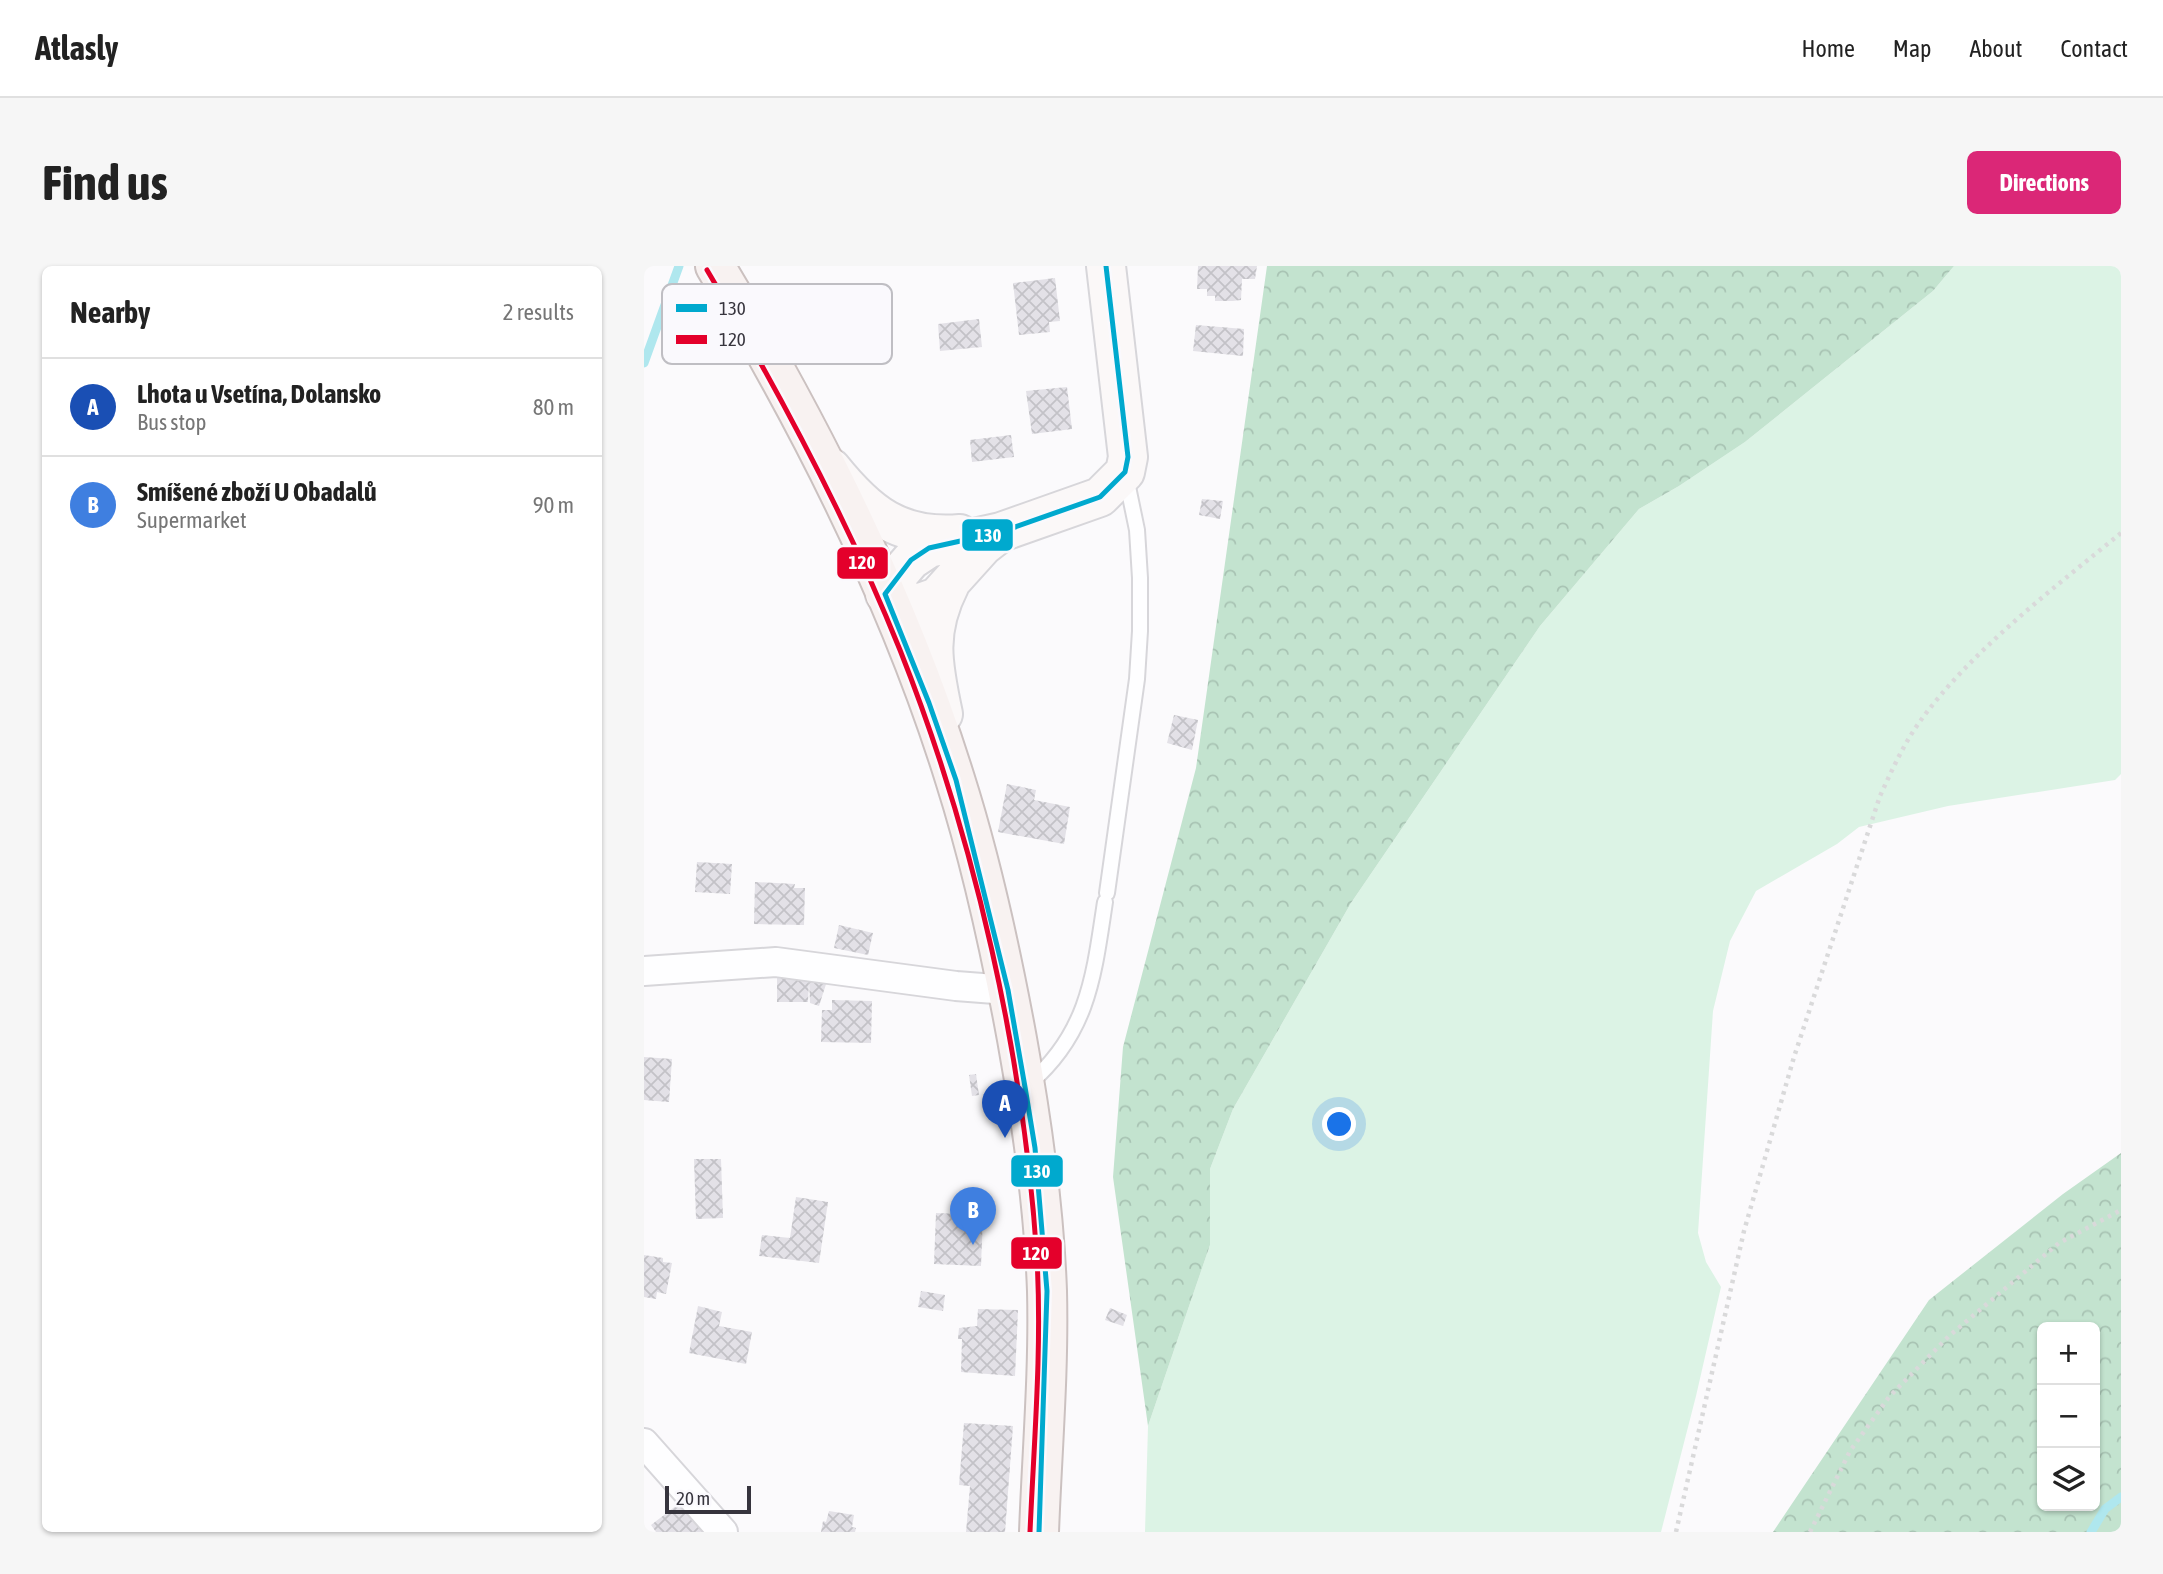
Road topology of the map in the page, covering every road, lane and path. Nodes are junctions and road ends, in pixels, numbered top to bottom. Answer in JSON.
{"nodes":[{"id":1,"x":715,"y":266,"type":"edge"},
{"id":2,"x":1106,"y":266,"type":"edge"},
{"id":3,"x":726,"y":284,"type":"edge"},
{"id":4,"x":770,"y":364,"type":"edge"},
{"id":5,"x":816,"y":449,"type":"junction"},
{"id":6,"x":1125,"y":472,"type":"junction"},
{"id":7,"x":1001,"y":531,"type":"junction"},
{"id":8,"x":2121,"y":533,"type":"edge"},
{"id":9,"x":950,"y":584,"type":"junction"},
{"id":10,"x":885,"y":594,"type":"junction"},
{"id":11,"x":956,"y":780,"type":"junction"},
{"id":12,"x":644,"y":971,"type":"edge"},
{"id":13,"x":1008,"y":990,"type":"junction"},
{"id":14,"x":1026,"y":1087,"type":"junction"},
{"id":15,"x":2121,"y":1210,"type":"edge"},
{"id":16,"x":644,"y":1443,"type":"edge"},
{"id":17,"x":723,"y":1532,"type":"edge"},
{"id":18,"x":1040,"y":1532,"type":"edge"},
{"id":19,"x":1676,"y":1532,"type":"edge"},
{"id":20,"x":1810,"y":1532,"type":"edge"}],
"edges":[{"from":1,"to":3,"type":"main road"},
{"from":2,"to":6,"type":"street"},
{"from":4,"to":5,"type":"main road"},
{"from":5,"to":7,"type":"street"},
{"from":5,"to":10,"type":"main road"},
{"from":6,"to":7,"type":"street"},
{"from":6,"to":14,"type":"lane"},
{"from":7,"to":9,"type":"street"},
{"from":7,"to":10,"type":"street"},
{"from":8,"to":19,"type":"path"},
{"from":9,"to":10,"type":"street"},
{"from":9,"to":11,"type":"street"},
{"from":10,"to":11,"type":"main road"},
{"from":11,"to":13,"type":"main road"},
{"from":12,"to":13,"type":"street"},
{"from":13,"to":14,"type":"main road"},
{"from":14,"to":18,"type":"main road"},
{"from":15,"to":20,"type":"path"},
{"from":16,"to":17,"type":"street"}]}
